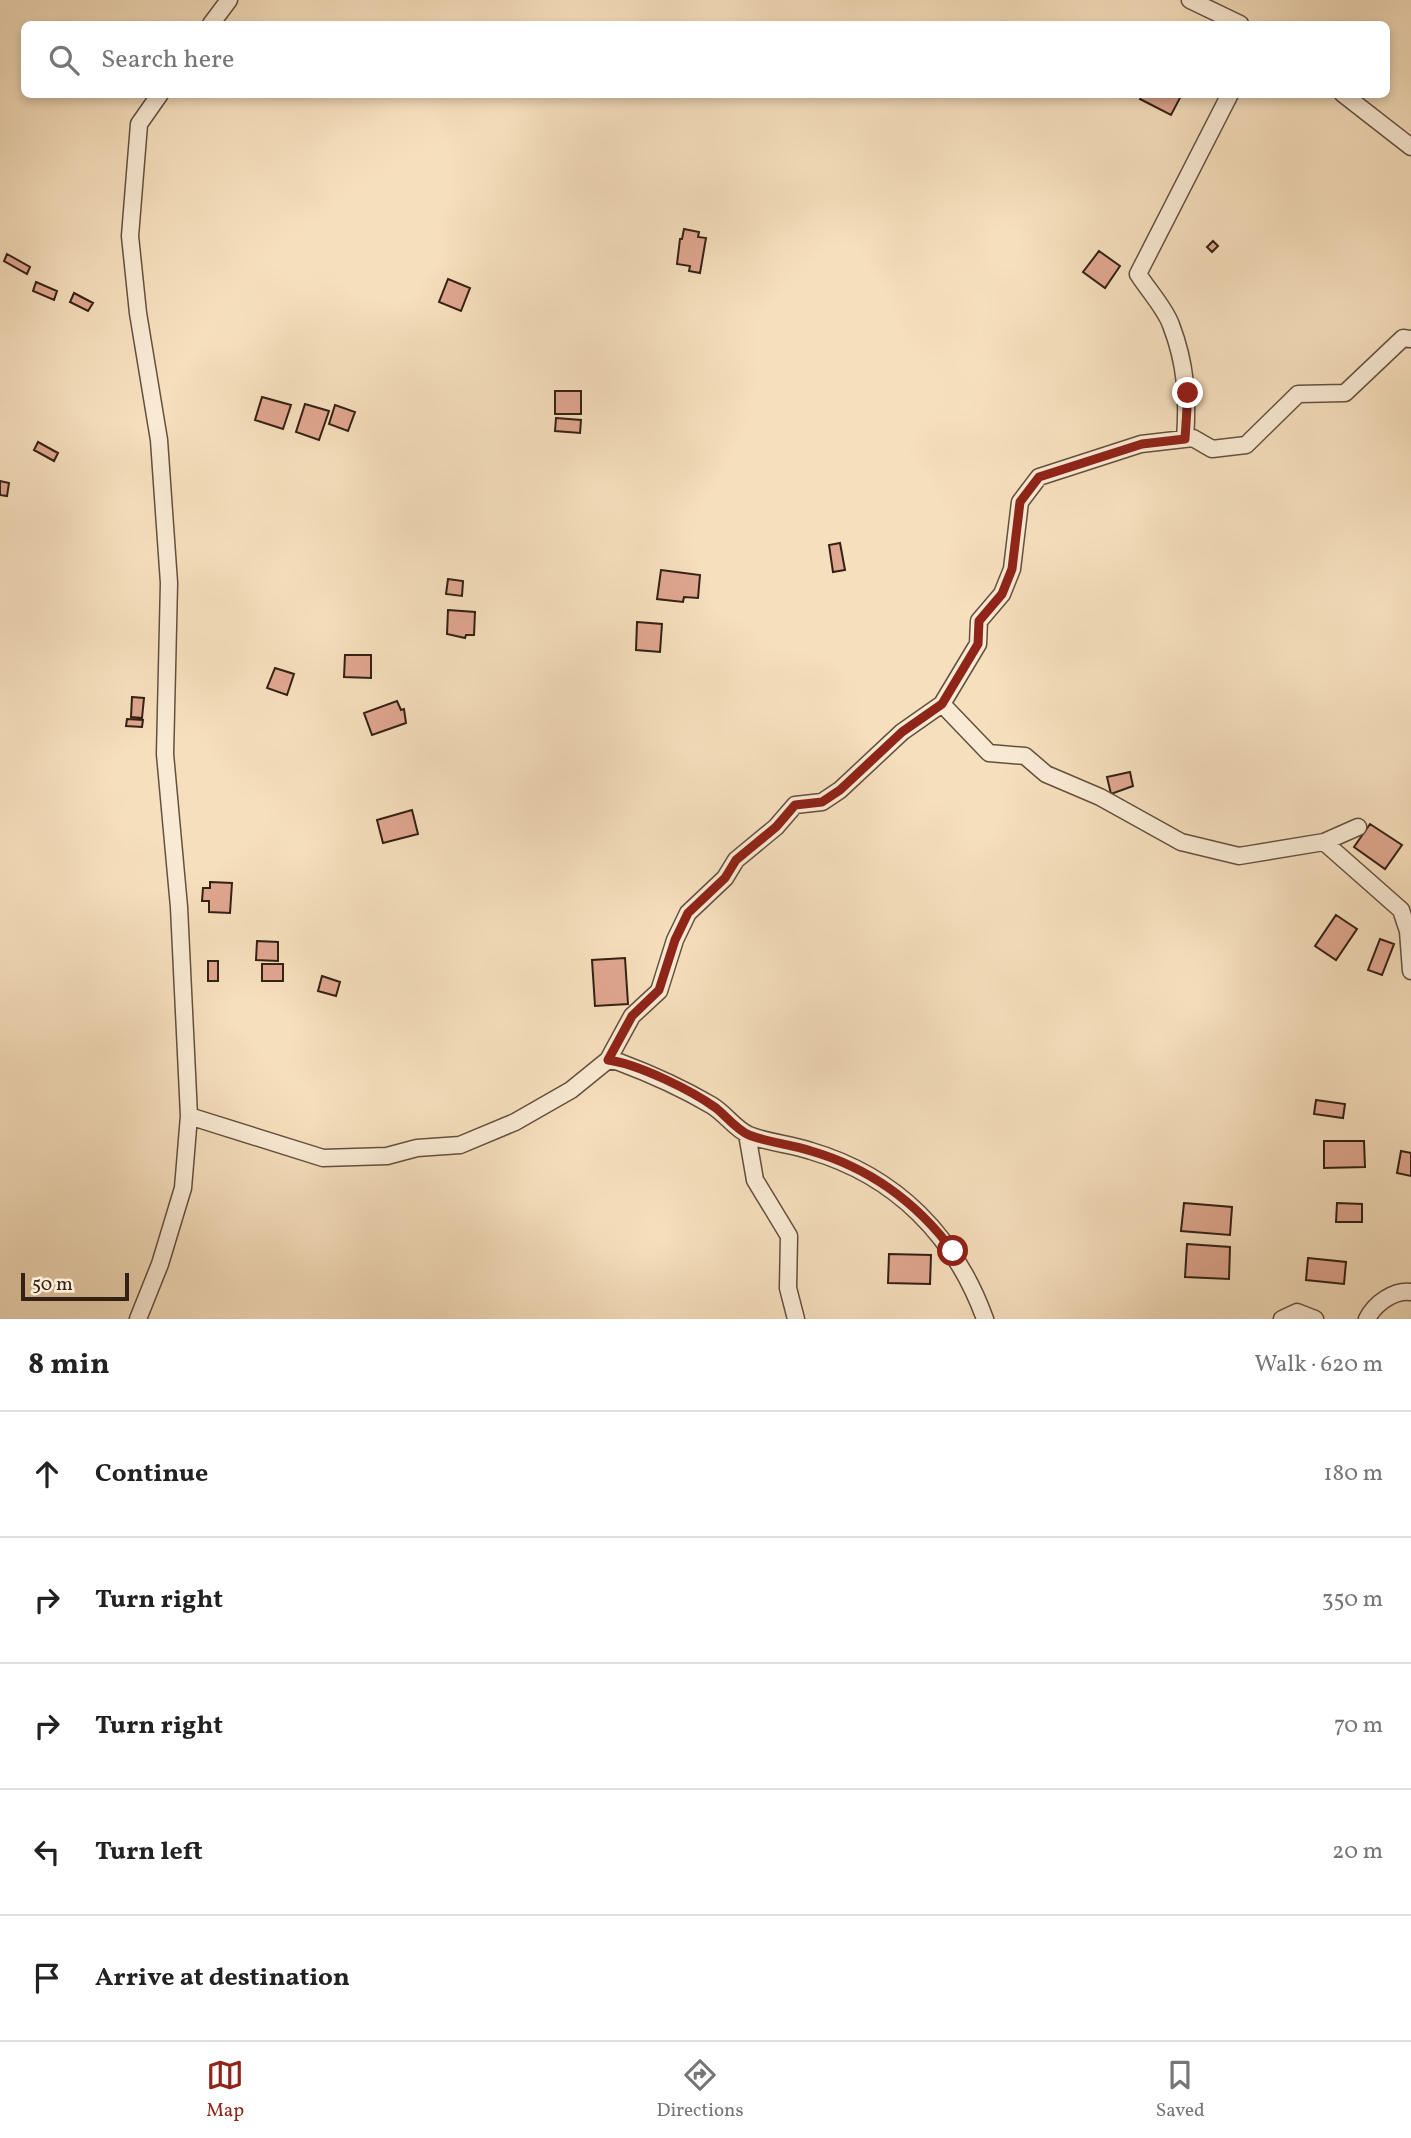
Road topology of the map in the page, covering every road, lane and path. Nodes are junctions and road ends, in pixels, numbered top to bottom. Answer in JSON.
{"nodes":[{"id":1,"x":229,"y":0,"type":"edge"},
{"id":2,"x":1190,"y":0,"type":"edge"},
{"id":3,"x":213,"y":21,"type":"edge"},
{"id":4,"x":1234,"y":21,"type":"edge"},
{"id":5,"x":157,"y":98,"type":"edge"},
{"id":6,"x":1228,"y":98,"type":"edge"},
{"id":7,"x":1348,"y":98,"type":"edge"},
{"id":8,"x":1411,"y":148,"type":"edge"},
{"id":9,"x":1411,"y":339,"type":"edge"},
{"id":10,"x":1185,"y":439,"type":"junction"},
{"id":11,"x":942,"y":704,"type":"junction"},
{"id":12,"x":1358,"y":827,"type":"dead end"},
{"id":13,"x":1324,"y":842,"type":"junction"},
{"id":14,"x":1411,"y":971,"type":"edge"},
{"id":15,"x":608,"y":1060,"type":"junction"},
{"id":16,"x":190,"y":1116,"type":"junction"},
{"id":17,"x":747,"y":1134,"type":"junction"},
{"id":18,"x":1411,"y":1292,"type":"edge"},
{"id":19,"x":138,"y":1319,"type":"edge"},
{"id":20,"x":796,"y":1319,"type":"edge"},
{"id":21,"x":985,"y":1319,"type":"edge"},
{"id":22,"x":1282,"y":1319,"type":"edge"},
{"id":23,"x":1315,"y":1319,"type":"edge"},
{"id":24,"x":1367,"y":1319,"type":"edge"}],
"edges":[{"from":1,"to":3,"type":"street"},
{"from":2,"to":4,"type":"street"},
{"from":5,"to":16,"type":"street"},
{"from":6,"to":10,"type":"street"},
{"from":7,"to":8,"type":"street"},
{"from":9,"to":10,"type":"street"},
{"from":10,"to":11,"type":"street"},
{"from":11,"to":13,"type":"street"},
{"from":11,"to":15,"type":"street"},
{"from":12,"to":13,"type":"street"},
{"from":13,"to":14,"type":"street"},
{"from":15,"to":16,"type":"street"},
{"from":15,"to":17,"type":"street"},
{"from":16,"to":19,"type":"street"},
{"from":17,"to":20,"type":"street"},
{"from":17,"to":21,"type":"street"},
{"from":18,"to":24,"type":"street"},
{"from":22,"to":23,"type":"street"}]}
